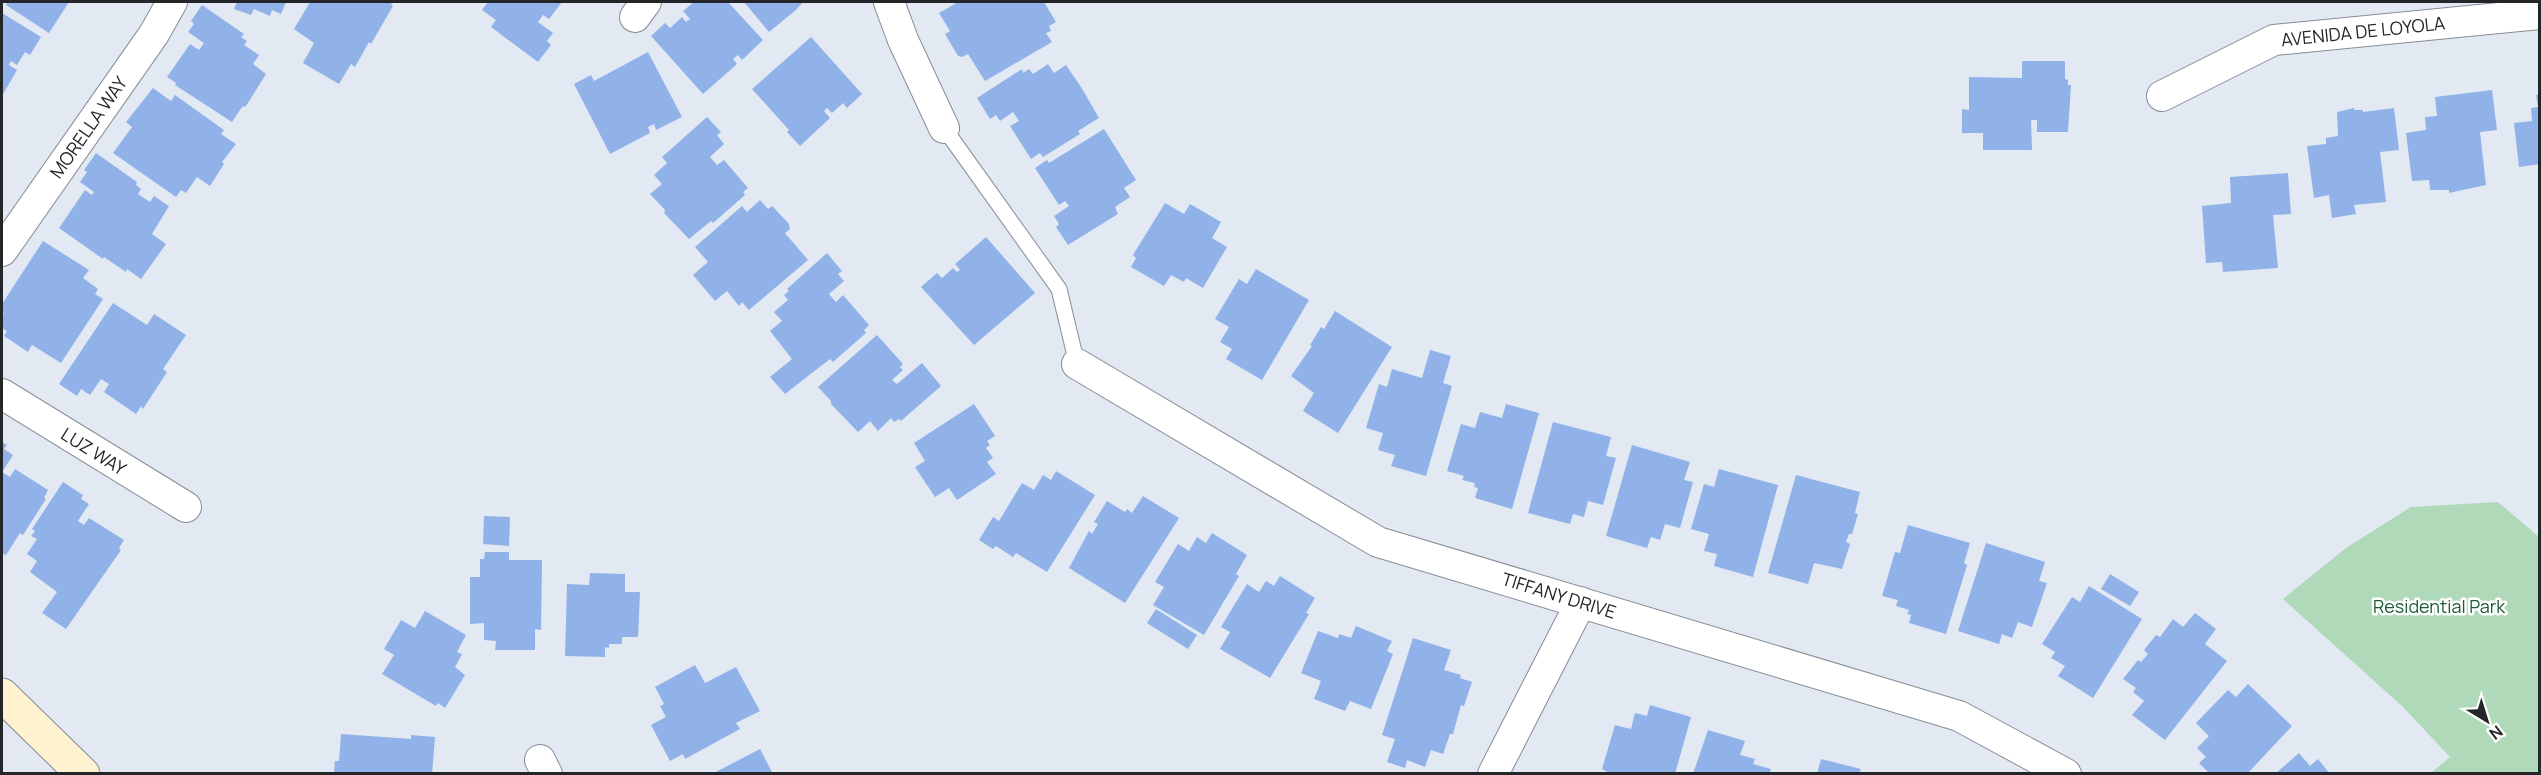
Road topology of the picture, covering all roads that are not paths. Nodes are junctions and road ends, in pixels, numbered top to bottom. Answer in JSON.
{"nodes":[{"id":1,"x":172,"y":2,"type":"edge"},
{"id":2,"x":889,"y":2,"type":"edge"},
{"id":3,"x":2540,"y":14,"type":"edge"},
{"id":4,"x":2162,"y":96,"type":"dead end"},
{"id":5,"x":944,"y":128,"type":"joint"},
{"id":6,"x":2,"y":251,"type":"edge"},
{"id":7,"x":1077,"y":364,"type":"joint"},
{"id":8,"x":2,"y":394,"type":"edge"},
{"id":9,"x":186,"y":507,"type":"dead end"},
{"id":10,"x":1581,"y":602,"type":"junction"},
{"id":11,"x":2,"y":695,"type":"edge"},
{"id":12,"x":83,"y":774,"type":"edge"},
{"id":13,"x":1493,"y":774,"type":"edge"},
{"id":14,"x":2066,"y":774,"type":"edge"}],
"edges":[{"from":1,"to":6,"type":"street","name":"MORELLA WAY"},
{"from":2,"to":5,"type":"street"},
{"from":3,"to":4,"type":"street","name":"AVENIDA DE LOYOLA"},
{"from":5,"to":7,"type":"lane"},
{"from":7,"to":10,"type":"street","name":"TIFFANY DRIVE"},
{"from":8,"to":9,"type":"street","name":"LUZ WAY"},
{"from":10,"to":13,"type":"street"},
{"from":10,"to":14,"type":"street","name":"TIFFANY DRIVE"},
{"from":11,"to":12,"type":"main road"}]}
